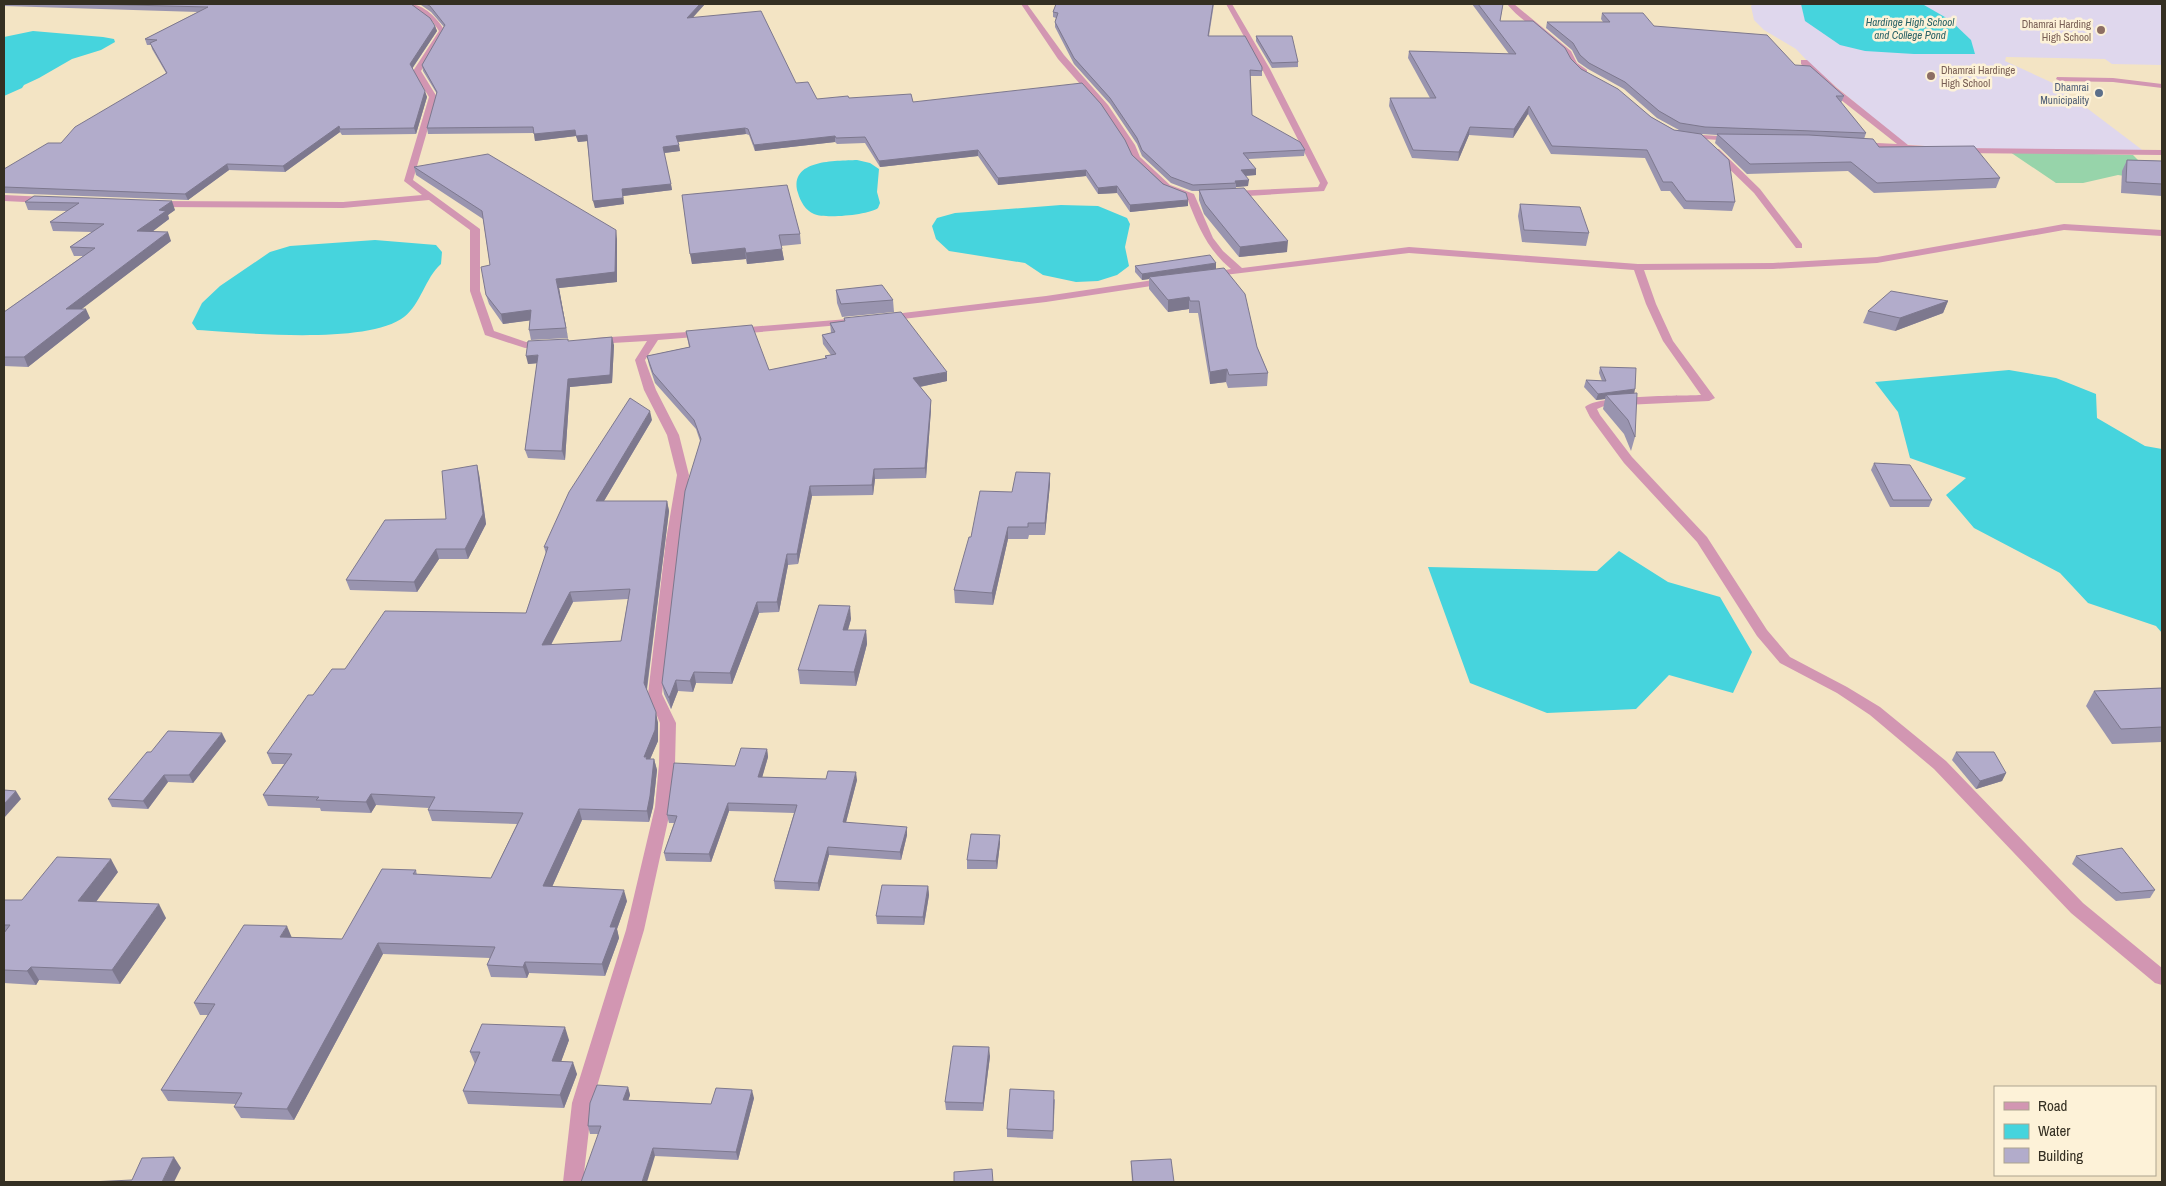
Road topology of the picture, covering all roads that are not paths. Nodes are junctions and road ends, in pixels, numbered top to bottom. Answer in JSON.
{"nodes":[{"id":1,"x":412,"y":4,"type":"edge"},
{"id":2,"x":1024,"y":4,"type":"edge"},
{"id":3,"x":1229,"y":4,"type":"edge"},
{"id":4,"x":1235,"y":4,"type":"edge"},
{"id":5,"x":1510,"y":4,"type":"edge"},
{"id":6,"x":1804,"y":62,"type":"dead end"},
{"id":7,"x":1592,"y":77,"type":"edge"},
{"id":8,"x":2060,"y":79,"type":"dead end"},
{"id":9,"x":2162,"y":86,"type":"edge"},
{"id":10,"x":1676,"y":134,"type":"edge"},
{"id":11,"x":1703,"y":138,"type":"junction"},
{"id":12,"x":1745,"y":139,"type":"edge"},
{"id":13,"x":1850,"y":144,"type":"edge"},
{"id":14,"x":1905,"y":146,"type":"junction"},
{"id":15,"x":1930,"y":149,"type":"edge"},
{"id":16,"x":1956,"y":151,"type":"edge"},
{"id":17,"x":2162,"y":153,"type":"edge"},
{"id":18,"x":1218,"y":195,"type":"edge"},
{"id":19,"x":431,"y":197,"type":"junction"},
{"id":20,"x":4,"y":198,"type":"edge"},
{"id":21,"x":54,"y":200,"type":"edge"},
{"id":22,"x":149,"y":204,"type":"edge"},
{"id":23,"x":2162,"y":233,"type":"edge"},
{"id":24,"x":1799,"y":246,"type":"dead end"},
{"id":25,"x":1638,"y":267,"type":"junction"},
{"id":26,"x":1239,"y":270,"type":"junction"},
{"id":27,"x":1200,"y":276,"type":"edge"},
{"id":28,"x":1181,"y":279,"type":"edge"},
{"id":29,"x":878,"y":319,"type":"edge"},
{"id":30,"x":859,"y":321,"type":"edge"},
{"id":31,"x":654,"y":338,"type":"junction"},
{"id":32,"x":584,"y":342,"type":"edge"},
{"id":33,"x":554,"y":344,"type":"edge"},
{"id":34,"x":2162,"y":978,"type":"edge"},
{"id":35,"x":573,"y":1182,"type":"edge"}],
"edges":[{"from":1,"to":19,"type":"street"},
{"from":2,"to":26,"type":"street"},
{"from":3,"to":4,"type":"street"},
{"from":3,"to":18,"type":"street"},
{"from":5,"to":7,"type":"street"},
{"from":6,"to":14,"type":"street"},
{"from":8,"to":9,"type":"street"},
{"from":10,"to":11,"type":"street"},
{"from":11,"to":12,"type":"street"},
{"from":11,"to":24,"type":"street"},
{"from":13,"to":14,"type":"street"},
{"from":14,"to":15,"type":"street"},
{"from":16,"to":17,"type":"street"},
{"from":19,"to":22,"type":"street"},
{"from":19,"to":33,"type":"street"},
{"from":20,"to":21,"type":"street"},
{"from":23,"to":25,"type":"street"},
{"from":25,"to":26,"type":"street"},
{"from":25,"to":34,"type":"street"},
{"from":26,"to":27,"type":"street"},
{"from":28,"to":29,"type":"street"},
{"from":30,"to":31,"type":"street"},
{"from":31,"to":32,"type":"street"},
{"from":31,"to":35,"type":"street"}]}
